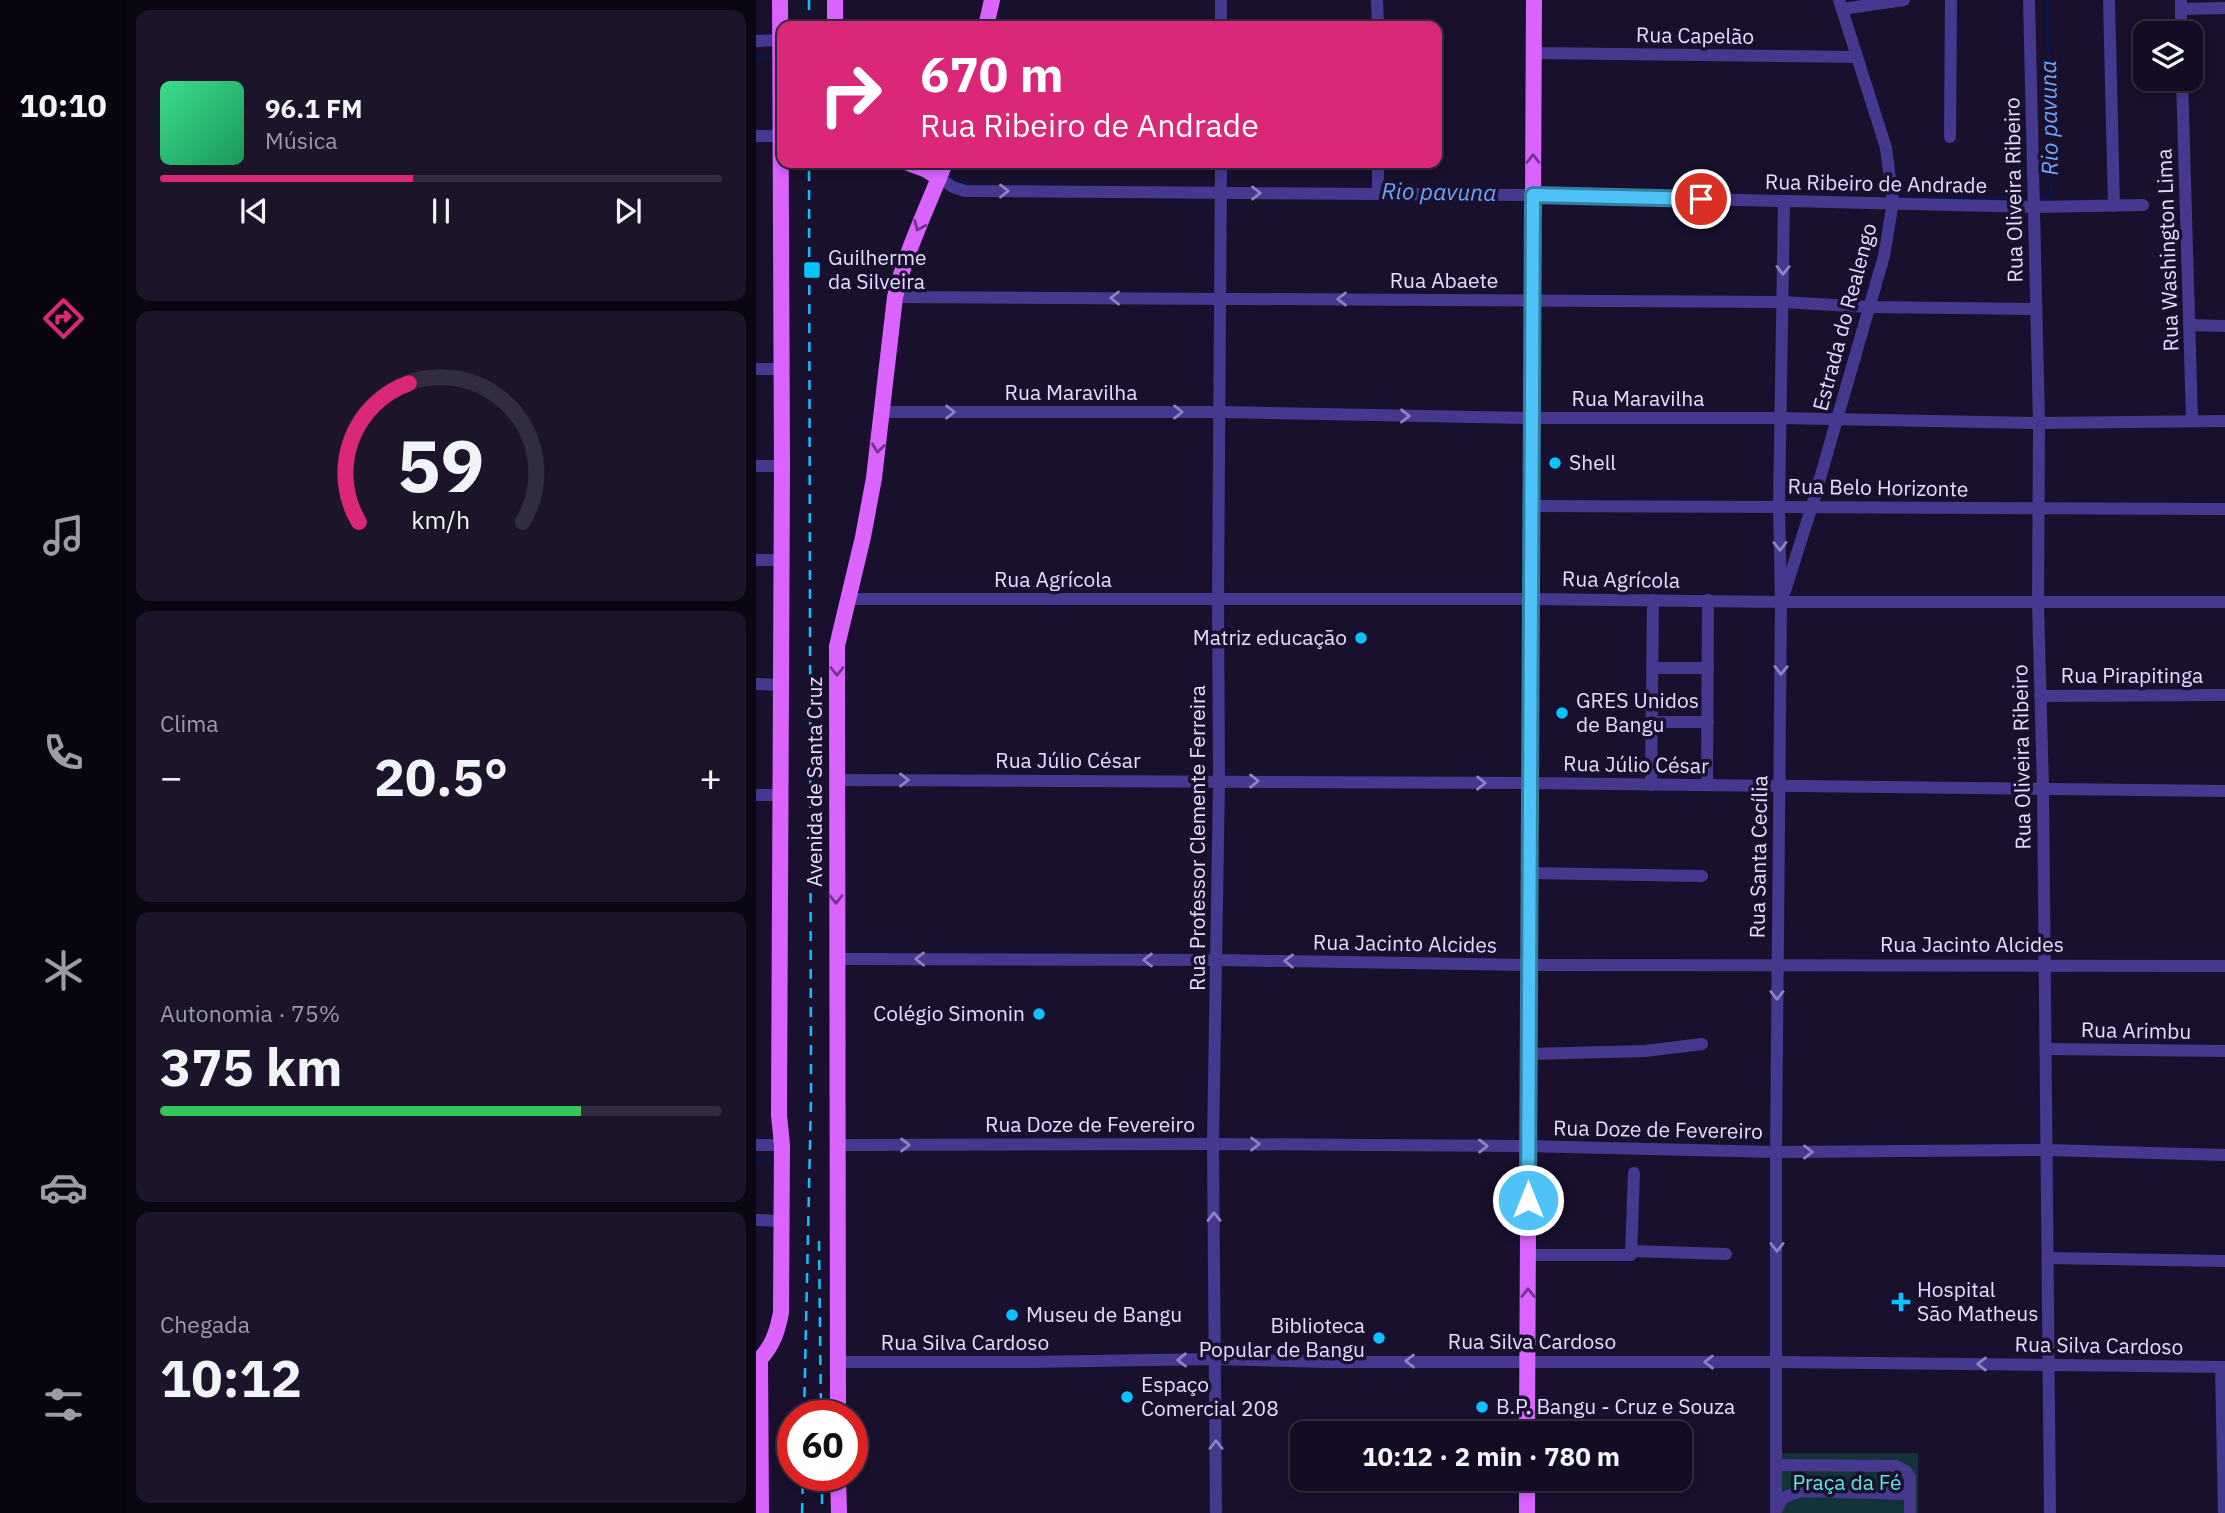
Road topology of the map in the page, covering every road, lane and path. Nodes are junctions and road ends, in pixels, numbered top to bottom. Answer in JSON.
{"nodes":[{"id":1,"x":780,"y":0,"type":"edge"},
{"id":2,"x":835,"y":0,"type":"edge"},
{"id":3,"x":992,"y":0,"type":"edge"},
{"id":4,"x":1221,"y":0,"type":"edge"},
{"id":5,"x":1377,"y":0,"type":"edge"},
{"id":6,"x":1534,"y":0,"type":"edge"},
{"id":7,"x":1898,"y":0,"type":"edge"},
{"id":8,"x":1951,"y":0,"type":"edge"},
{"id":9,"x":2029,"y":0,"type":"edge"},
{"id":10,"x":2109,"y":0,"type":"edge"},
{"id":11,"x":1840,"y":5,"type":"edge"},
{"id":12,"x":2181,"y":5,"type":"edge"},
{"id":13,"x":2225,"y":8,"type":"edge"},
{"id":14,"x":780,"y":21,"type":"edge"},
{"id":15,"x":835,"y":21,"type":"edge"},
{"id":16,"x":987,"y":21,"type":"edge"},
{"id":17,"x":1221,"y":21,"type":"edge"},
{"id":18,"x":1378,"y":21,"type":"edge"},
{"id":19,"x":777,"y":40,"type":"edge"},
{"id":20,"x":756,"y":41,"type":"edge"},
{"id":21,"x":1534,"y":53,"type":"junction"},
{"id":22,"x":1857,"y":57,"type":"junction"},
{"id":23,"x":2182,"y":91,"type":"edge"},
{"id":24,"x":756,"y":136,"type":"edge"},
{"id":25,"x":777,"y":136,"type":"edge"},
{"id":26,"x":1950,"y":137,"type":"dead end"},
{"id":27,"x":780,"y":168,"type":"edge"},
{"id":28,"x":922,"y":168,"type":"edge"},
{"id":29,"x":1221,"y":168,"type":"edge"},
{"id":30,"x":1378,"y":168,"type":"edge"},
{"id":31,"x":942,"y":171,"type":"edge"},
{"id":32,"x":1222,"y":189,"type":"junction"},
{"id":33,"x":1378,"y":192,"type":"junction"},
{"id":34,"x":1533,"y":195,"type":"junction"},
{"id":35,"x":1784,"y":201,"type":"junction"},
{"id":36,"x":1893,"y":202,"type":"junction"},
{"id":37,"x":2143,"y":205,"type":"dead end"},
{"id":38,"x":2114,"y":206,"type":"junction"},
{"id":39,"x":2034,"y":207,"type":"junction"},
{"id":40,"x":895,"y":297,"type":"junction"},
{"id":41,"x":1220,"y":298,"type":"junction"},
{"id":42,"x":1533,"y":301,"type":"junction"},
{"id":43,"x":1782,"y":302,"type":"junction"},
{"id":44,"x":1869,"y":307,"type":"junction"},
{"id":45,"x":2035,"y":309,"type":"junction"},
{"id":46,"x":2189,"y":326,"type":"junction"},
{"id":47,"x":2225,"y":326,"type":"edge"},
{"id":48,"x":756,"y":369,"type":"edge"},
{"id":49,"x":782,"y":369,"type":"junction"},
{"id":50,"x":882,"y":412,"type":"junction"},
{"id":51,"x":1219,"y":412,"type":"junction"},
{"id":52,"x":1531,"y":418,"type":"junction"},
{"id":53,"x":1780,"y":418,"type":"junction"},
{"id":54,"x":1838,"y":419,"type":"junction"},
{"id":55,"x":2192,"y":420,"type":"junction"},
{"id":56,"x":2225,"y":421,"type":"edge"},
{"id":57,"x":2039,"y":423,"type":"junction"},
{"id":58,"x":756,"y":466,"type":"edge"},
{"id":59,"x":782,"y":466,"type":"junction"},
{"id":60,"x":1531,"y":506,"type":"junction"},
{"id":61,"x":1779,"y":506,"type":"junction"},
{"id":62,"x":1812,"y":506,"type":"junction"},
{"id":63,"x":2038,"y":509,"type":"junction"},
{"id":64,"x":2225,"y":509,"type":"edge"},
{"id":65,"x":756,"y":560,"type":"edge"},
{"id":66,"x":781,"y":560,"type":"junction"},
{"id":67,"x":1530,"y":598,"type":"junction"},
{"id":68,"x":848,"y":599,"type":"junction"},
{"id":69,"x":1218,"y":599,"type":"junction"},
{"id":70,"x":1653,"y":600,"type":"junction"},
{"id":71,"x":1708,"y":600,"type":"junction"},
{"id":72,"x":1782,"y":602,"type":"junction"},
{"id":73,"x":2225,"y":602,"type":"edge"},
{"id":74,"x":2038,"y":603,"type":"junction"},
{"id":75,"x":1653,"y":668,"type":"junction"},
{"id":76,"x":1708,"y":668,"type":"junction"},
{"id":77,"x":756,"y":684,"type":"edge"},
{"id":78,"x":780,"y":685,"type":"junction"},
{"id":79,"x":2225,"y":695,"type":"edge"},
{"id":80,"x":2040,"y":696,"type":"junction"},
{"id":81,"x":1651,"y":722,"type":"junction"},
{"id":82,"x":1708,"y":722,"type":"junction"},
{"id":83,"x":836,"y":780,"type":"junction"},
{"id":84,"x":1219,"y":781,"type":"junction"},
{"id":85,"x":1530,"y":783,"type":"junction"},
{"id":86,"x":1651,"y":785,"type":"junction"},
{"id":87,"x":1707,"y":785,"type":"junction"},
{"id":88,"x":1779,"y":785,"type":"junction"},
{"id":89,"x":2043,"y":789,"type":"junction"},
{"id":90,"x":2225,"y":791,"type":"edge"},
{"id":91,"x":780,"y":794,"type":"junction"},
{"id":92,"x":756,"y":795,"type":"edge"},
{"id":93,"x":1529,"y":873,"type":"junction"},
{"id":94,"x":1702,"y":876,"type":"dead end"},
{"id":95,"x":836,"y":959,"type":"junction"},
{"id":96,"x":1216,"y":960,"type":"junction"},
{"id":97,"x":2046,"y":964,"type":"junction"},
{"id":98,"x":1529,"y":965,"type":"junction"},
{"id":99,"x":1778,"y":965,"type":"junction"},
{"id":100,"x":2225,"y":966,"type":"edge"},
{"id":101,"x":1702,"y":1044,"type":"dead end"},
{"id":102,"x":2046,"y":1049,"type":"junction"},
{"id":103,"x":2225,"y":1051,"type":"edge"},
{"id":104,"x":1528,"y":1054,"type":"junction"},
{"id":105,"x":1213,"y":1144,"type":"junction"},
{"id":106,"x":756,"y":1145,"type":"edge"},
{"id":107,"x":782,"y":1145,"type":"junction"},
{"id":108,"x":837,"y":1145,"type":"junction"},
{"id":109,"x":1528,"y":1146,"type":"junction"},
{"id":110,"x":2047,"y":1150,"type":"junction"},
{"id":111,"x":1776,"y":1152,"type":"junction"},
{"id":112,"x":2225,"y":1155,"type":"edge"},
{"id":113,"x":1634,"y":1172,"type":"dead end"},
{"id":114,"x":756,"y":1220,"type":"edge"},
{"id":115,"x":782,"y":1221,"type":"junction"},
{"id":116,"x":1632,"y":1251,"type":"junction"},
{"id":117,"x":1726,"y":1254,"type":"dead end"},
{"id":118,"x":1528,"y":1255,"type":"junction"},
{"id":119,"x":2049,"y":1258,"type":"junction"},
{"id":120,"x":2225,"y":1261,"type":"edge"},
{"id":121,"x":758,"y":1359,"type":"edge"},
{"id":122,"x":1215,"y":1359,"type":"junction"},
{"id":123,"x":1527,"y":1361,"type":"junction"},
{"id":124,"x":838,"y":1362,"type":"junction"},
{"id":125,"x":1778,"y":1362,"type":"junction"},
{"id":126,"x":2050,"y":1365,"type":"junction"},
{"id":127,"x":2223,"y":1367,"type":"edge"},
{"id":128,"x":838,"y":1400,"type":"edge"},
{"id":129,"x":1527,"y":1421,"type":"edge"},
{"id":130,"x":1777,"y":1465,"type":"junction"},
{"id":131,"x":838,"y":1491,"type":"edge"},
{"id":132,"x":1527,"y":1491,"type":"edge"},
{"id":133,"x":1910,"y":1494,"type":"junction"},
{"id":134,"x":1777,"y":1510,"type":"edge"},
{"id":135,"x":761,"y":1513,"type":"edge"},
{"id":136,"x":839,"y":1513,"type":"edge"},
{"id":137,"x":1216,"y":1513,"type":"edge"},
{"id":138,"x":1527,"y":1513,"type":"edge"},
{"id":139,"x":1910,"y":1513,"type":"edge"},
{"id":140,"x":2050,"y":1513,"type":"edge"},
{"id":141,"x":2224,"y":1513,"type":"edge"}],
"edges":[{"from":1,"to":14,"type":"main road"},
{"from":2,"to":15,"type":"main road"},
{"from":3,"to":16,"type":"main road"},
{"from":4,"to":17,"type":"street"},
{"from":5,"to":18,"type":"street"},
{"from":6,"to":21,"type":"main road"},
{"from":7,"to":11,"type":"street"},
{"from":8,"to":26,"type":"street"},
{"from":9,"to":39,"type":"street","name":"Rua Oliveira Ribeiro"},
{"from":10,"to":38,"type":"street"},
{"from":11,"to":22,"type":"street","name":"Estrada do Realengo"},
{"from":12,"to":13,"type":"street"},
{"from":19,"to":20,"type":"street"},
{"from":21,"to":22,"type":"street","name":"Rua Capelão"},
{"from":34,"to":21,"type":"main road","one_way":true},
{"from":22,"to":36,"type":"street","name":"Estrada do Realengo"},
{"from":23,"to":46,"type":"street","name":"Rua Washington Lima"},
{"from":24,"to":25,"type":"street"},
{"from":27,"to":49,"type":"main road"},
{"from":28,"to":31,"type":"main road"},
{"from":29,"to":32,"type":"street","name":"Rua Professor Clemente Ferreira"},
{"from":30,"to":33,"type":"street"},
{"from":31,"to":32,"type":"street","name":"Rua Ribeiro de Andrade","one_way":true},
{"from":31,"to":40,"type":"main road","name":"Avenida de Santa Cruz","one_way":true},
{"from":32,"to":33,"type":"street","name":"Rua Ribeiro de Andrade","one_way":true},
{"from":32,"to":41,"type":"street","name":"Rua Professor Clemente Ferreira"},
{"from":33,"to":34,"type":"street","name":"Rua Ribeiro de Andrade"},
{"from":34,"to":35,"type":"street","name":"Rua Ribeiro de Andrade"},
{"from":34,"to":42,"type":"main road"},
{"from":35,"to":36,"type":"street","name":"Rua Ribeiro de Andrade"},
{"from":35,"to":43,"type":"street","name":"Rua Santa Cecília","one_way":true},
{"from":36,"to":39,"type":"street","name":"Rua Ribeiro de Andrade"},
{"from":36,"to":44,"type":"street","name":"Estrada do Realengo"},
{"from":37,"to":38,"type":"street","name":"Rua Ribeiro de Andrade"},
{"from":38,"to":39,"type":"street","name":"Rua Ribeiro de Andrade"},
{"from":39,"to":45,"type":"street","name":"Rua Oliveira Ribeiro"},
{"from":41,"to":40,"type":"street","name":"Rua Abaete","one_way":true},
{"from":40,"to":50,"type":"main road","name":"Avenida de Santa Cruz"},
{"from":42,"to":41,"type":"street","name":"Rua Abaete","one_way":true},
{"from":41,"to":51,"type":"street","name":"Rua Professor Clemente Ferreira"},
{"from":42,"to":43,"type":"street","name":"Rua Abaete"},
{"from":42,"to":52,"type":"main road"},
{"from":43,"to":44,"type":"street","name":"Rua Abaete"},
{"from":43,"to":53,"type":"street","name":"Rua Santa Cecília"},
{"from":44,"to":45,"type":"street","name":"Rua Abaete"},
{"from":44,"to":54,"type":"street","name":"Estrada do Realengo"},
{"from":45,"to":57,"type":"street","name":"Rua Oliveira Ribeiro"},
{"from":46,"to":47,"type":"street"},
{"from":46,"to":55,"type":"street","name":"Rua Washington Lima"},
{"from":48,"to":49,"type":"street"},
{"from":49,"to":59,"type":"main road"},
{"from":50,"to":51,"type":"street","name":"Rua Maravilha","one_way":true},
{"from":50,"to":68,"type":"main road","name":"Avenida de Santa Cruz","one_way":true},
{"from":51,"to":52,"type":"street","name":"Rua Maravilha","one_way":true},
{"from":51,"to":69,"type":"street","name":"Rua Professor Clemente Ferreira"},
{"from":52,"to":53,"type":"street","name":"Rua Maravilha"},
{"from":52,"to":60,"type":"main road"},
{"from":53,"to":54,"type":"street","name":"Rua Maravilha"},
{"from":53,"to":61,"type":"street","name":"Rua Santa Cecília"},
{"from":54,"to":57,"type":"street","name":"Rua Maravilha"},
{"from":54,"to":62,"type":"street","name":"Estrada do Realengo"},
{"from":55,"to":56,"type":"street","name":"Rua Maravilha"},
{"from":55,"to":57,"type":"street","name":"Rua Maravilha"},
{"from":57,"to":63,"type":"street","name":"Rua Oliveira Ribeiro"},
{"from":58,"to":59,"type":"street"},
{"from":59,"to":66,"type":"main road"},
{"from":60,"to":61,"type":"street","name":"Rua Belo Horizonte"},
{"from":60,"to":67,"type":"main road"},
{"from":61,"to":62,"type":"street","name":"Rua Belo Horizonte"},
{"from":61,"to":72,"type":"street","name":"Rua Santa Cecília","one_way":true},
{"from":62,"to":63,"type":"street","name":"Rua Belo Horizonte"},
{"from":62,"to":72,"type":"street","name":"Estrada do Realengo"},
{"from":63,"to":64,"type":"street","name":"Rua Belo Horizonte"},
{"from":63,"to":74,"type":"street","name":"Rua Oliveira Ribeiro"},
{"from":65,"to":66,"type":"street"},
{"from":66,"to":78,"type":"main road"},
{"from":67,"to":69,"type":"street","name":"Rua Agrícola"},
{"from":67,"to":70,"type":"street","name":"Rua Agrícola"},
{"from":67,"to":85,"type":"main road"},
{"from":68,"to":69,"type":"street","name":"Rua Agrícola"},
{"from":68,"to":83,"type":"main road","name":"Avenida de Santa Cruz","one_way":true},
{"from":69,"to":84,"type":"street","name":"Rua Professor Clemente Ferreira"},
{"from":70,"to":71,"type":"street","name":"Rua Agrícola"},
{"from":70,"to":75,"type":"street"},
{"from":71,"to":72,"type":"street","name":"Rua Agrícola"},
{"from":71,"to":76,"type":"street"},
{"from":72,"to":74,"type":"street","name":"Rua Agrícola"},
{"from":72,"to":88,"type":"street","name":"Rua Santa Cecília","one_way":true},
{"from":73,"to":74,"type":"street","name":"Rua Agrícola"},
{"from":74,"to":80,"type":"street","name":"Rua Oliveira Ribeiro"},
{"from":75,"to":76,"type":"street"},
{"from":75,"to":81,"type":"street"},
{"from":76,"to":82,"type":"street"},
{"from":77,"to":78,"type":"street"},
{"from":78,"to":91,"type":"main road"},
{"from":79,"to":80,"type":"street","name":"Rua Pirapitinga"},
{"from":80,"to":89,"type":"street","name":"Rua Oliveira Ribeiro"},
{"from":81,"to":82,"type":"street"},
{"from":81,"to":86,"type":"street"},
{"from":82,"to":87,"type":"street"},
{"from":83,"to":84,"type":"street","name":"Rua Júlio César","one_way":true},
{"from":83,"to":95,"type":"main road","name":"Avenida de Santa Cruz","one_way":true},
{"from":84,"to":85,"type":"street","name":"Rua Júlio César","one_way":true},
{"from":84,"to":96,"type":"street","name":"Rua Professor Clemente Ferreira"},
{"from":85,"to":86,"type":"street","name":"Rua Júlio César"},
{"from":85,"to":93,"type":"main road"},
{"from":86,"to":87,"type":"street","name":"Rua Júlio César"},
{"from":87,"to":88,"type":"street","name":"Rua Júlio César"},
{"from":88,"to":89,"type":"street","name":"Rua Júlio César"},
{"from":88,"to":99,"type":"street","name":"Rua Santa Cecília"},
{"from":89,"to":90,"type":"street","name":"Rua Júlio César"},
{"from":89,"to":97,"type":"street","name":"Rua Oliveira Ribeiro"},
{"from":91,"to":92,"type":"street"},
{"from":91,"to":107,"type":"main road"},
{"from":93,"to":94,"type":"street"},
{"from":93,"to":98,"type":"main road"},
{"from":96,"to":95,"type":"street","name":"Rua Jacinto Alcides","one_way":true},
{"from":95,"to":108,"type":"main road","name":"Avenida de Santa Cruz"},
{"from":98,"to":96,"type":"street","name":"Rua Jacinto Alcides","one_way":true},
{"from":96,"to":105,"type":"street","name":"Rua Professor Clemente Ferreira"},
{"from":97,"to":99,"type":"street","name":"Rua Jacinto Alcides"},
{"from":97,"to":100,"type":"street","name":"Rua Jacinto Alcides"},
{"from":97,"to":102,"type":"street","name":"Rua Oliveira Ribeiro"},
{"from":98,"to":99,"type":"street","name":"Rua Jacinto Alcides"},
{"from":98,"to":104,"type":"main road"},
{"from":99,"to":111,"type":"street","name":"Rua Santa Cecília","one_way":true},
{"from":101,"to":104,"type":"street"},
{"from":102,"to":103,"type":"street","name":"Rua Arimbu"},
{"from":102,"to":110,"type":"street","name":"Rua Oliveira Ribeiro"},
{"from":104,"to":109,"type":"main road"},
{"from":108,"to":105,"type":"street","name":"Rua Doze de Fevereiro","one_way":true},
{"from":105,"to":109,"type":"street","name":"Rua Doze de Fevereiro","one_way":true},
{"from":122,"to":105,"type":"street","name":"Rua Professor Clemente Ferreira","one_way":true},
{"from":106,"to":107,"type":"street"},
{"from":107,"to":115,"type":"main road"},
{"from":108,"to":124,"type":"main road","name":"Avenida de Santa Cruz"},
{"from":109,"to":111,"type":"street","name":"Rua Doze de Fevereiro"},
{"from":109,"to":118,"type":"main road"},
{"from":111,"to":110,"type":"street","name":"Rua Doze de Fevereiro","one_way":true},
{"from":110,"to":112,"type":"street","name":"Rua Doze de Fevereiro"},
{"from":110,"to":119,"type":"street","name":"Rua Oliveira Ribeiro"},
{"from":111,"to":125,"type":"street","name":"Rua Santa Cecília","one_way":true},
{"from":113,"to":116,"type":"street"},
{"from":114,"to":115,"type":"street"},
{"from":115,"to":121,"type":"main road"},
{"from":116,"to":117,"type":"street"},
{"from":116,"to":118,"type":"street"},
{"from":123,"to":118,"type":"main road","one_way":true},
{"from":119,"to":120,"type":"street"},
{"from":119,"to":126,"type":"street","name":"Rua Oliveira Ribeiro"},
{"from":121,"to":135,"type":"main road"},
{"from":123,"to":122,"type":"street","name":"Rua Silva Cardoso","one_way":true},
{"from":122,"to":124,"type":"street","name":"Rua Silva Cardoso","one_way":true},
{"from":137,"to":122,"type":"street","name":"Rua Professor Clemente Ferreira","one_way":true},
{"from":125,"to":123,"type":"street","name":"Rua Silva Cardoso","one_way":true},
{"from":123,"to":129,"type":"main road"},
{"from":124,"to":128,"type":"main road","name":"Avenida de Santa Cruz"},
{"from":126,"to":125,"type":"street","name":"Rua Silva Cardoso","one_way":true},
{"from":125,"to":130,"type":"street","name":"Rua Santa Cecília"},
{"from":126,"to":127,"type":"street","name":"Rua Silva Cardoso"},
{"from":126,"to":140,"type":"street","name":"Rua Oliveira Ribeiro"},
{"from":127,"to":141,"type":"street"},
{"from":130,"to":133,"type":"street"},
{"from":130,"to":134,"type":"street","name":"Rua Santa Cecília"},
{"from":131,"to":136,"type":"main road"},
{"from":132,"to":138,"type":"main road"},
{"from":133,"to":134,"type":"street"},
{"from":133,"to":139,"type":"street"}]}
